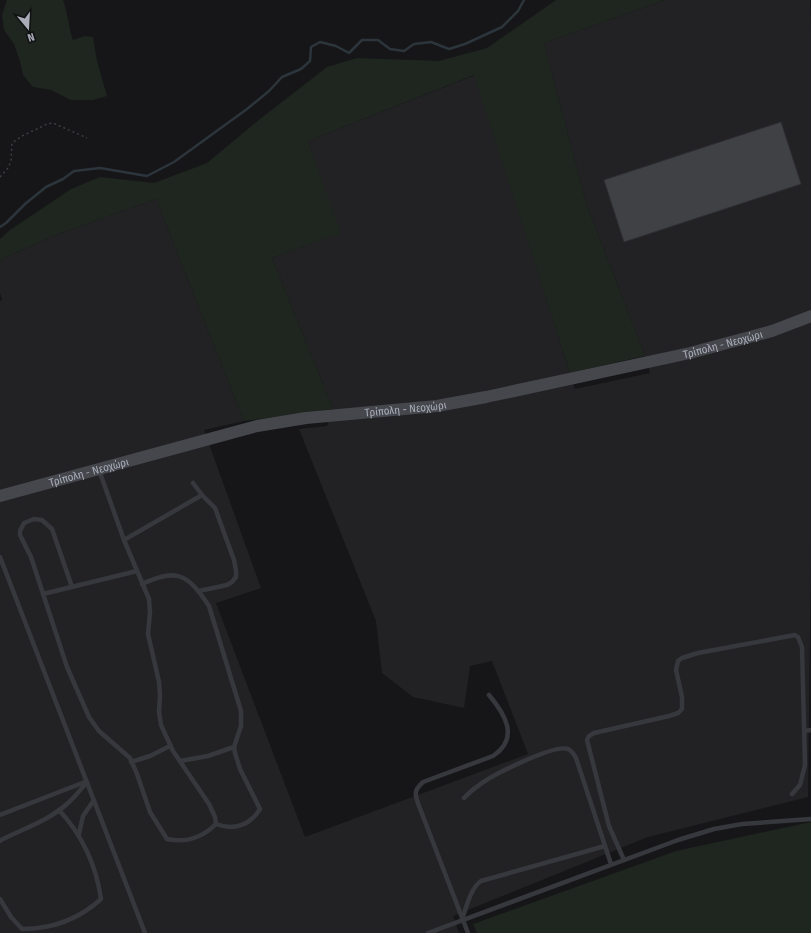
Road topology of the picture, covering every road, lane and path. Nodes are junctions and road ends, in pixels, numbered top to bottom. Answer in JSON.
{"nodes":[{"id":1,"x":87,"y":138,"type":"dead end"},
{"id":2,"x":0,"y":177,"type":"edge"},
{"id":3,"x":811,"y":316,"type":"edge"},
{"id":4,"x":98,"y":469,"type":"junction"},
{"id":5,"x":193,"y":483,"type":"dead end"},
{"id":6,"x":202,"y":495,"type":"junction"},
{"id":7,"x":0,"y":496,"type":"edge"},
{"id":8,"x":124,"y":540,"type":"junction"},
{"id":9,"x":0,"y":557,"type":"edge"},
{"id":10,"x":137,"y":571,"type":"junction"},
{"id":11,"x":142,"y":584,"type":"junction"},
{"id":12,"x":72,"y":588,"type":"junction"},
{"id":13,"x":199,"y":591,"type":"junction"},
{"id":14,"x":43,"y":594,"type":"junction"},
{"id":15,"x":489,"y":695,"type":"dead end"},
{"id":16,"x":811,"y":730,"type":"edge"},
{"id":17,"x":804,"y":731,"type":"junction"},
{"id":18,"x":170,"y":746,"type":"junction"},
{"id":19,"x":234,"y":747,"type":"junction"},
{"id":20,"x":180,"y":761,"type":"junction"},
{"id":21,"x":131,"y":762,"type":"junction"},
{"id":22,"x":87,"y":782,"type":"junction"},
{"id":23,"x":792,"y":794,"type":"dead end"},
{"id":24,"x":464,"y":798,"type":"dead end"},
{"id":25,"x":94,"y":800,"type":"junction"},
{"id":26,"x":59,"y":810,"type":"junction"},
{"id":27,"x":0,"y":815,"type":"edge"},
{"id":28,"x":811,"y":819,"type":"edge"},
{"id":29,"x":216,"y":824,"type":"junction"},
{"id":30,"x":79,"y":834,"type":"junction"},
{"id":31,"x":0,"y":841,"type":"edge"},
{"id":32,"x":606,"y":846,"type":"junction"},
{"id":33,"x":624,"y":860,"type":"junction"},
{"id":34,"x":611,"y":864,"type":"junction"},
{"id":35,"x":0,"y":899,"type":"edge"},
{"id":36,"x":462,"y":920,"type":"junction"},
{"id":37,"x":145,"y":933,"type":"edge"},
{"id":38,"x":428,"y":933,"type":"edge"},
{"id":39,"x":468,"y":933,"type":"edge"}],
"edges":[{"from":1,"to":2,"type":"path"},
{"from":3,"to":4,"type":"main road","name":"Τρίπολη - Νεοχώρι"},
{"from":4,"to":7,"type":"main road","name":"Τρίπολη - Νεοχώρι"},
{"from":4,"to":8,"type":"lane"},
{"from":5,"to":6,"type":"lane"},
{"from":6,"to":8,"type":"lane"},
{"from":6,"to":13,"type":"lane"},
{"from":8,"to":10,"type":"lane"},
{"from":9,"to":22,"type":"lane"},
{"from":10,"to":11,"type":"lane"},
{"from":10,"to":12,"type":"lane"},
{"from":11,"to":13,"type":"lane"},
{"from":11,"to":18,"type":"lane"},
{"from":12,"to":14,"type":"lane"},
{"from":12,"to":14,"type":"lane"},
{"from":13,"to":19,"type":"lane"},
{"from":14,"to":21,"type":"lane"},
{"from":15,"to":36,"type":"lane"},
{"from":16,"to":17,"type":"lane"},
{"from":17,"to":23,"type":"lane"},
{"from":17,"to":33,"type":"lane"},
{"from":18,"to":20,"type":"lane"},
{"from":18,"to":21,"type":"lane"},
{"from":19,"to":20,"type":"lane"},
{"from":19,"to":29,"type":"lane"},
{"from":20,"to":29,"type":"lane"},
{"from":21,"to":29,"type":"lane"},
{"from":22,"to":25,"type":"lane"},
{"from":22,"to":26,"type":"lane"},
{"from":22,"to":27,"type":"lane"},
{"from":24,"to":32,"type":"lane"},
{"from":25,"to":30,"type":"lane"},
{"from":25,"to":37,"type":"lane"},
{"from":26,"to":30,"type":"lane"},
{"from":26,"to":31,"type":"lane"},
{"from":28,"to":33,"type":"lane"},
{"from":30,"to":35,"type":"lane"},
{"from":32,"to":34,"type":"lane"},
{"from":32,"to":36,"type":"lane"},
{"from":33,"to":34,"type":"lane"},
{"from":34,"to":36,"type":"lane"},
{"from":36,"to":38,"type":"lane"},
{"from":36,"to":39,"type":"lane"}]}
